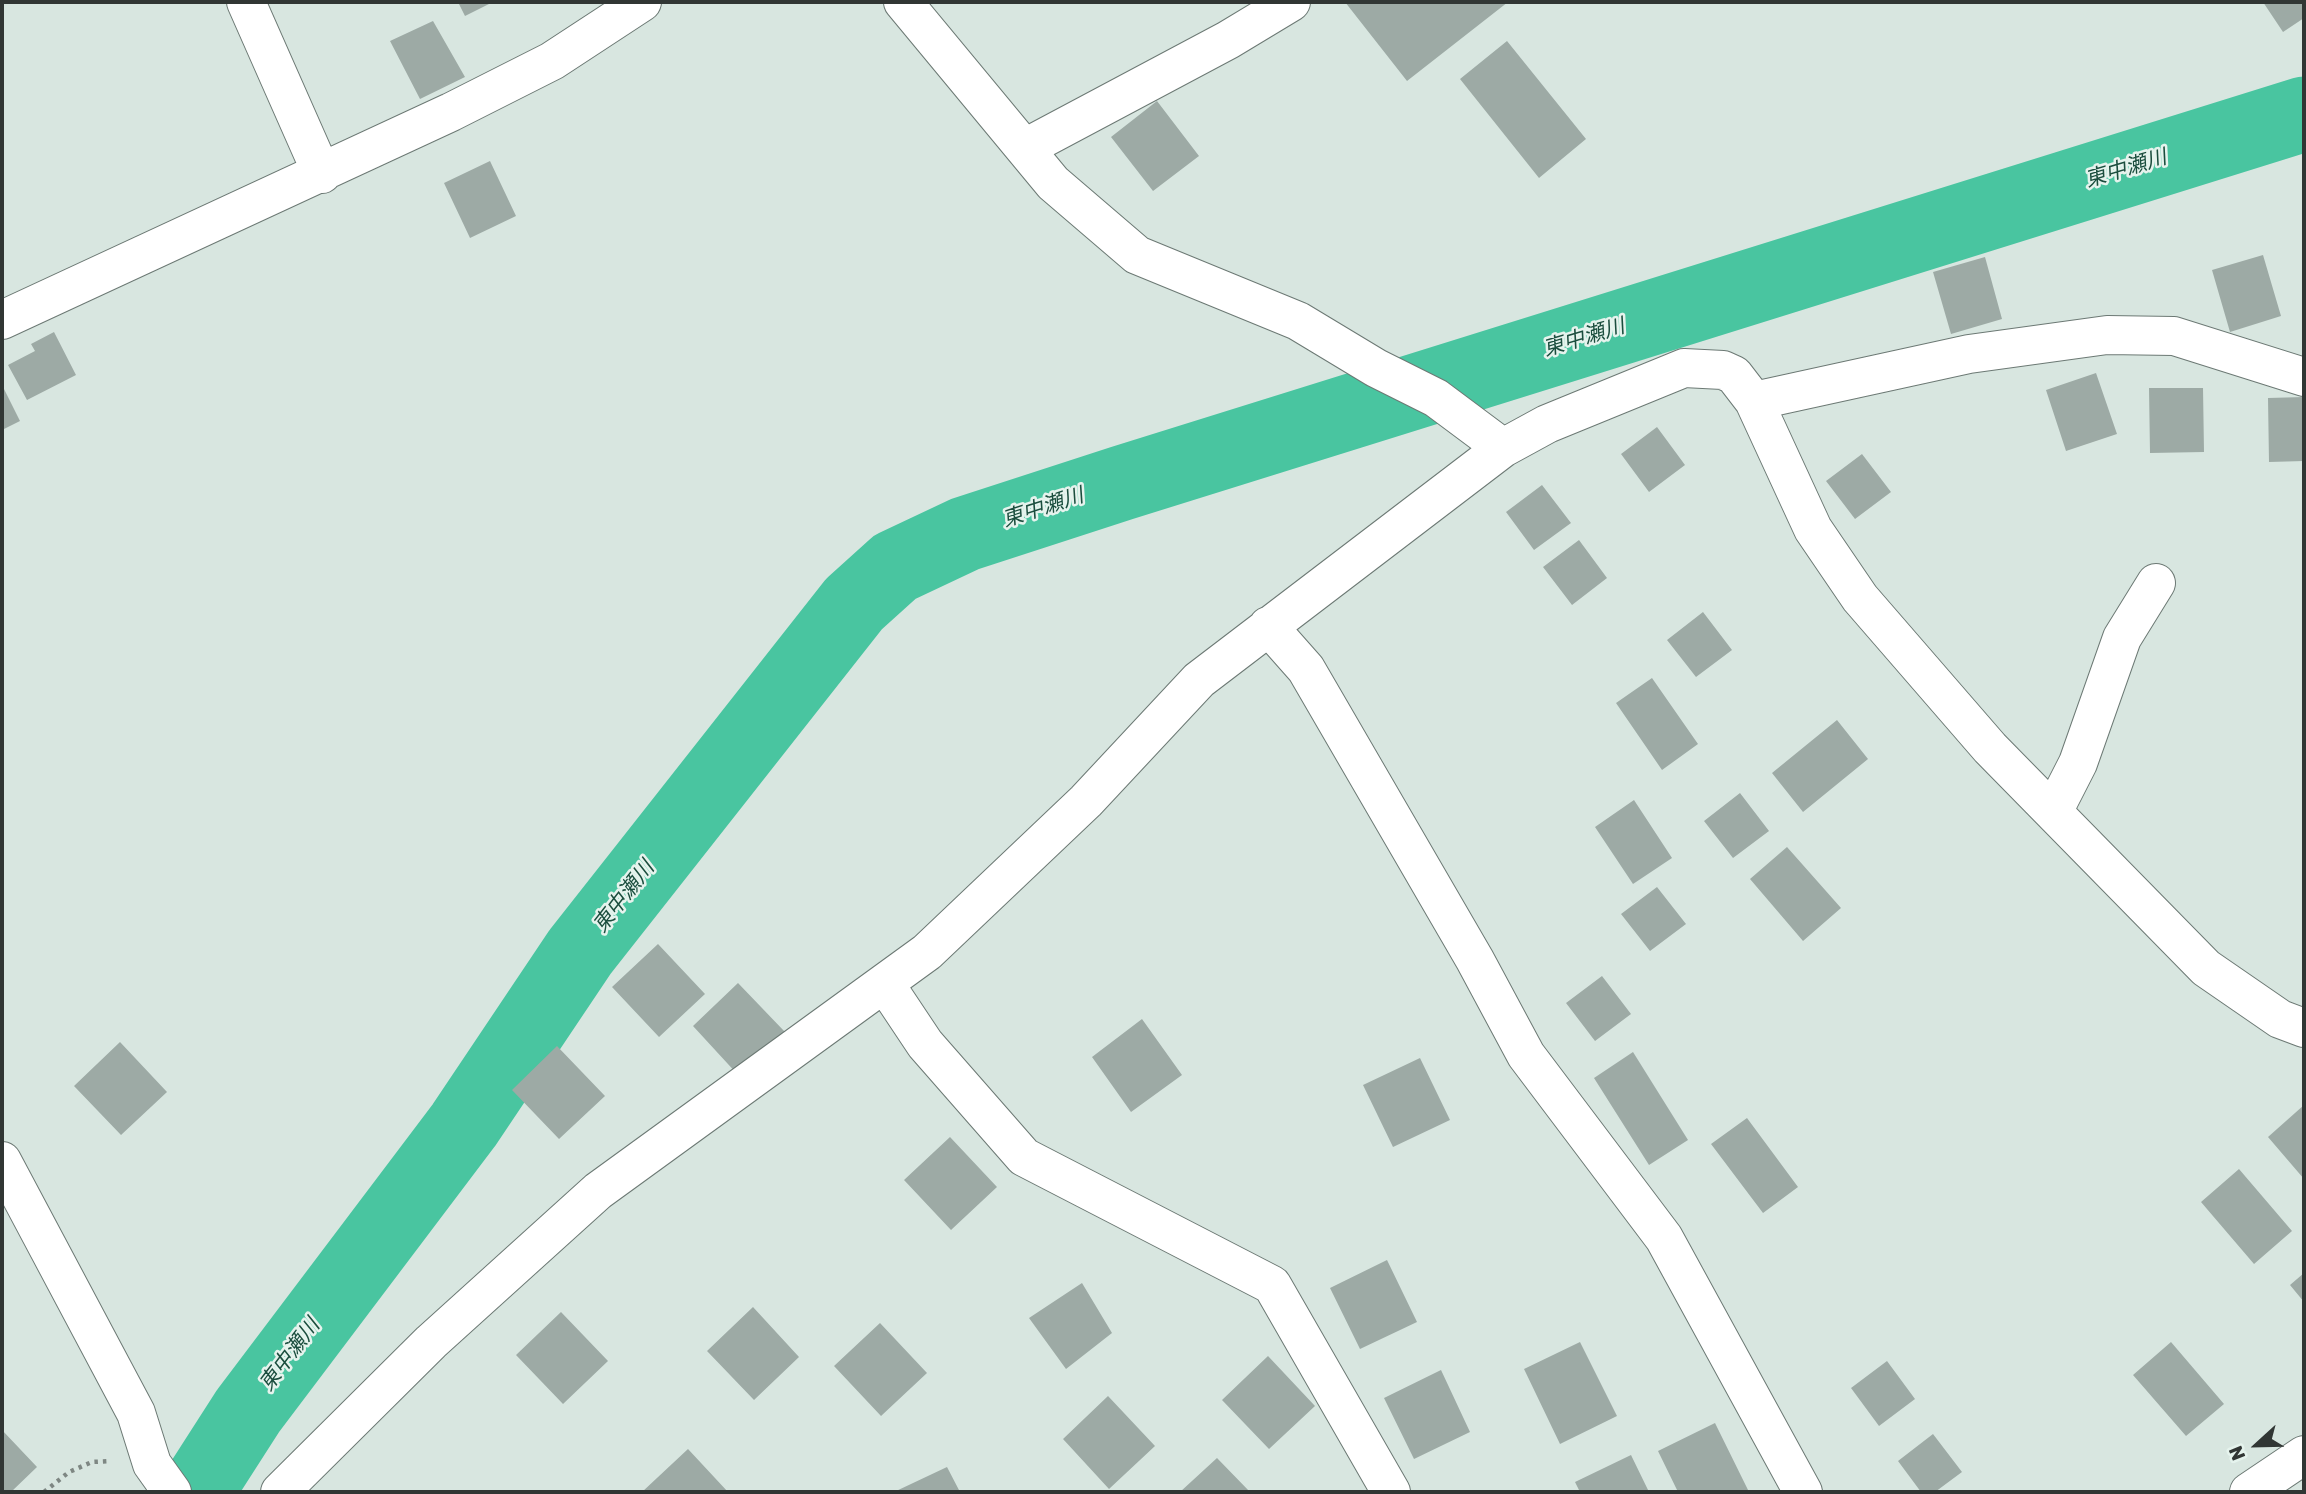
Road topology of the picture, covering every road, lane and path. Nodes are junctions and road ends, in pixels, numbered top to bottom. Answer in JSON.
{"nodes":[{"id":1,"x":246,"y":2,"type":"edge"},
{"id":2,"x":642,"y":2,"type":"edge"},
{"id":3,"x":903,"y":2,"type":"edge"},
{"id":4,"x":1291,"y":2,"type":"edge"},
{"id":5,"x":1025,"y":148,"type":"junction"},
{"id":6,"x":322,"y":174,"type":"junction"},
{"id":7,"x":2,"y":320,"type":"edge"},
{"id":8,"x":2304,"y":377,"type":"edge"},
{"id":9,"x":1754,"y":401,"type":"junction"},
{"id":10,"x":1503,"y":448,"type":"junction"},
{"id":11,"x":2156,"y":583,"type":"dead end"},
{"id":12,"x":1268,"y":626,"type":"junction"},
{"id":13,"x":2053,"y":812,"type":"junction"},
{"id":14,"x":885,"y":984,"type":"junction"},
{"id":15,"x":2304,"y":1028,"type":"edge"},
{"id":16,"x":2,"y":1161,"type":"edge"},
{"id":17,"x":2304,"y":1455,"type":"edge"},
{"id":18,"x":162,"y":1478,"type":"edge"},
{"id":19,"x":44,"y":1492,"type":"edge"},
{"id":20,"x":281,"y":1492,"type":"edge"},
{"id":21,"x":1391,"y":1492,"type":"edge"},
{"id":22,"x":1803,"y":1492,"type":"edge"},
{"id":23,"x":2249,"y":1492,"type":"edge"}],
"edges":[{"from":1,"to":6,"type":"street"},
{"from":2,"to":6,"type":"street"},
{"from":3,"to":5,"type":"street"},
{"from":4,"to":5,"type":"street"},
{"from":5,"to":10,"type":"street"},
{"from":6,"to":7,"type":"street"},
{"from":8,"to":9,"type":"street"},
{"from":9,"to":10,"type":"street"},
{"from":9,"to":13,"type":"street"},
{"from":10,"to":12,"type":"street"},
{"from":11,"to":13,"type":"street"},
{"from":12,"to":14,"type":"street"},
{"from":12,"to":22,"type":"street"},
{"from":13,"to":15,"type":"street"},
{"from":14,"to":20,"type":"street"},
{"from":14,"to":21,"type":"street"},
{"from":16,"to":18,"type":"street"},
{"from":17,"to":23,"type":"street"},
{"from":18,"to":19,"type":"path"}]}
